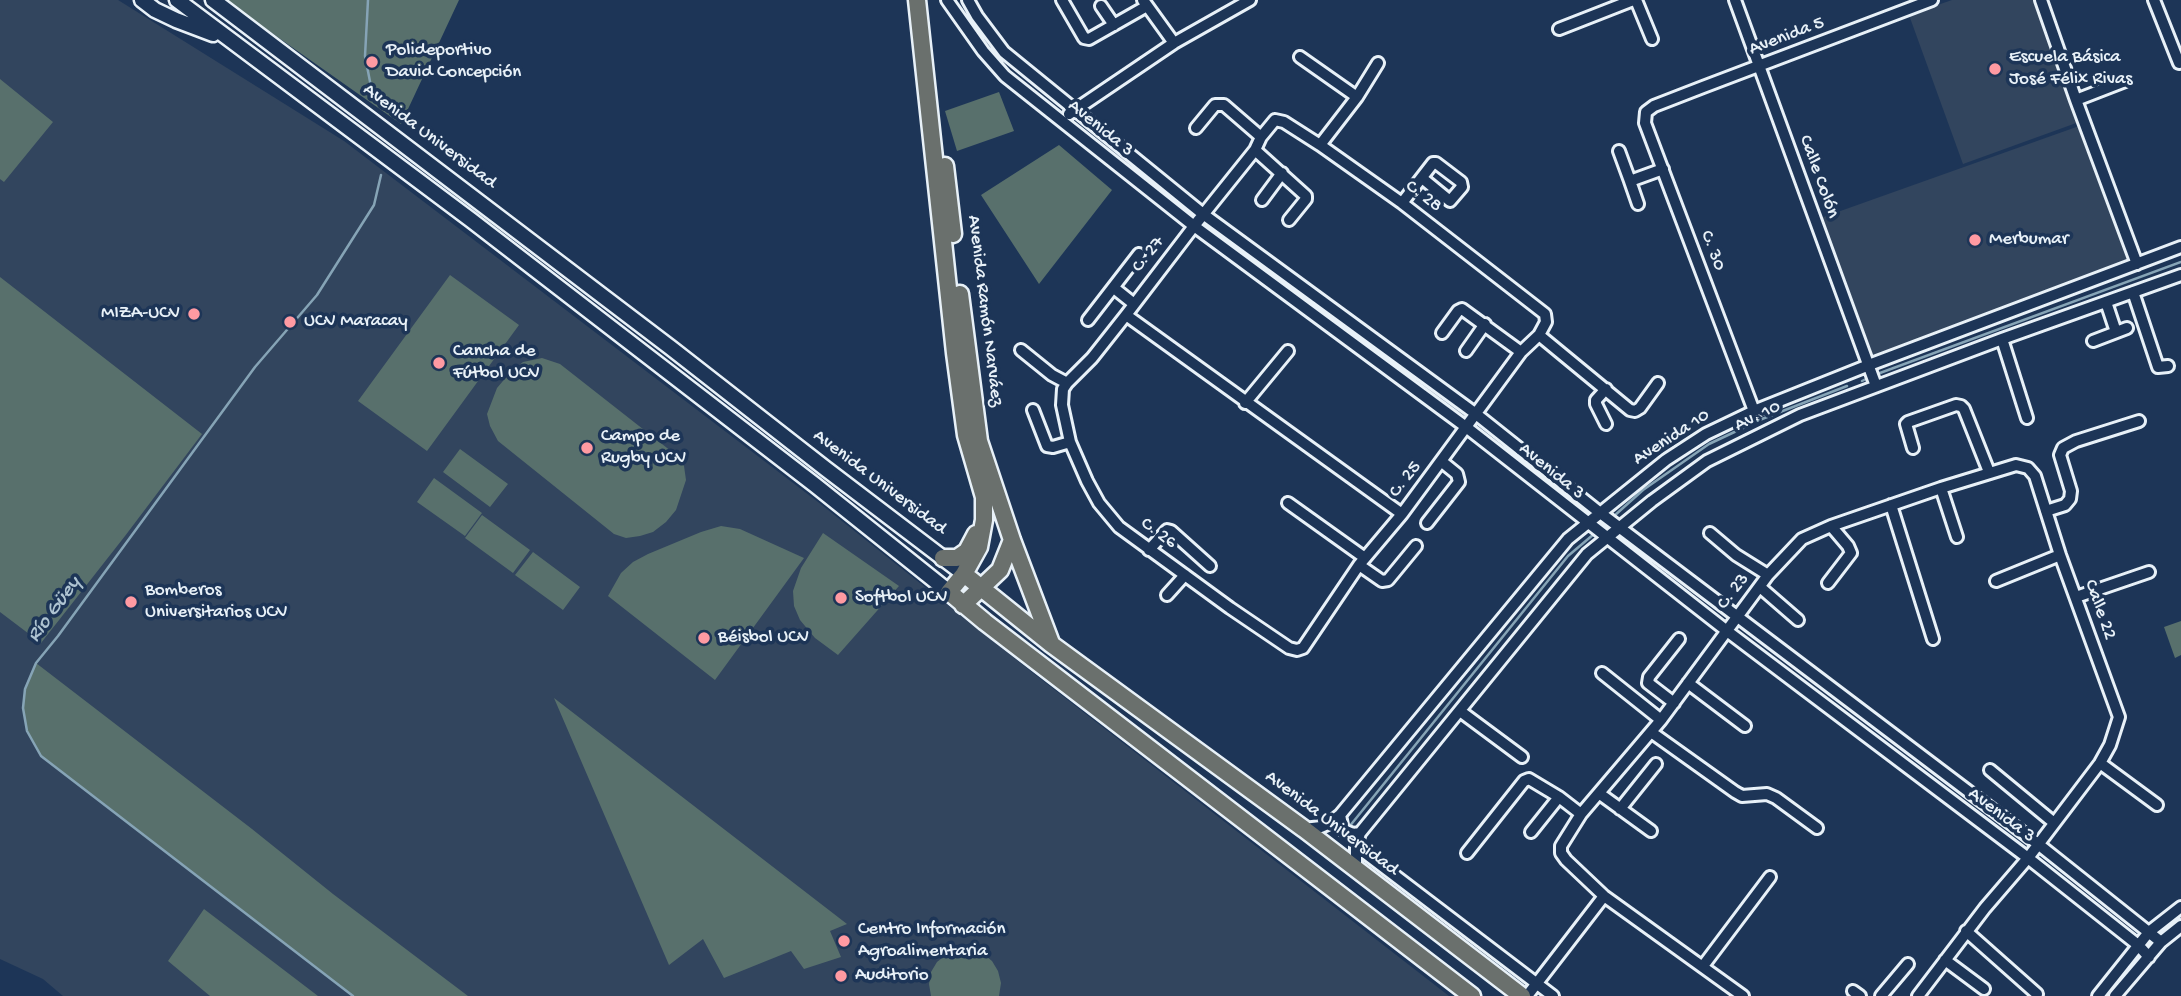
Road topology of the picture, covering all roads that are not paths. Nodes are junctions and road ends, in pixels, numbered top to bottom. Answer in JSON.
{"nodes":[{"id":1,"x":142,"y":0,"type":"edge"},
{"id":2,"x":177,"y":0,"type":"edge"},
{"id":3,"x":213,"y":0,"type":"edge"},
{"id":4,"x":947,"y":0,"type":"edge"},
{"id":5,"x":968,"y":0,"type":"edge"},
{"id":6,"x":1062,"y":0,"type":"edge"},
{"id":7,"x":1250,"y":0,"type":"edge"},
{"id":8,"x":1634,"y":0,"type":"edge"},
{"id":9,"x":1735,"y":0,"type":"edge"},
{"id":10,"x":1932,"y":0,"type":"edge"},
{"id":11,"x":2041,"y":0,"type":"edge"},
{"id":12,"x":2154,"y":0,"type":"edge"},
{"id":13,"x":924,"y":1,"type":"edge"},
{"id":14,"x":1145,"y":3,"type":"edge"},
{"id":15,"x":1905,"y":5,"type":"edge"},
{"id":16,"x":1101,"y":6,"type":"dead end"},
{"id":17,"x":1114,"y":24,"type":"junction"},
{"id":18,"x":1559,"y":29,"type":"dead end"},
{"id":19,"x":227,"y":38,"type":"junction"},
{"id":20,"x":1652,"y":39,"type":"dead end"},
{"id":21,"x":1174,"y":43,"type":"junction"},
{"id":22,"x":1300,"y":57,"type":"dead end"},
{"id":23,"x":1378,"y":63,"type":"dead end"},
{"id":24,"x":2179,"y":63,"type":"dead end"},
{"id":25,"x":1759,"y":67,"type":"junction"},
{"id":26,"x":2125,"y":81,"type":"dead end"},
{"id":27,"x":1357,"y":97,"type":"junction"},
{"id":28,"x":2076,"y":100,"type":"junction"},
{"id":29,"x":1654,"y":106,"type":"joint"},
{"id":30,"x":1073,"y":110,"type":"junction"},
{"id":31,"x":1062,"y":120,"type":"junction"},
{"id":32,"x":1196,"y":128,"type":"dead end"},
{"id":33,"x":1265,"y":132,"type":"junction"},
{"id":34,"x":1320,"y":145,"type":"junction"},
{"id":35,"x":1255,"y":149,"type":"junction"},
{"id":36,"x":1619,"y":151,"type":"dead end"},
{"id":37,"x":1663,"y":169,"type":"junction"},
{"id":38,"x":1282,"y":173,"type":"junction"},
{"id":39,"x":1422,"y":178,"type":"dead end"},
{"id":40,"x":1630,"y":181,"type":"junction"},
{"id":41,"x":1262,"y":200,"type":"dead end"},
{"id":42,"x":1402,"y":203,"type":"junction"},
{"id":43,"x":1638,"y":204,"type":"dead end"},
{"id":44,"x":484,"y":205,"type":"junction"},
{"id":45,"x":1203,"y":214,"type":"junction"},
{"id":46,"x":471,"y":220,"type":"junction"},
{"id":47,"x":1289,"y":220,"type":"dead end"},
{"id":48,"x":1194,"y":226,"type":"junction"},
{"id":49,"x":2181,"y":247,"type":"edge"},
{"id":50,"x":1139,"y":254,"type":"dead end"},
{"id":51,"x":2137,"y":264,"type":"junction"},
{"id":52,"x":2181,"y":275,"type":"edge"},
{"id":53,"x":1114,"y":288,"type":"junction"},
{"id":54,"x":2133,"y":292,"type":"junction"},
{"id":55,"x":2106,"y":302,"type":"junction"},
{"id":56,"x":1134,"y":303,"type":"junction"},
{"id":57,"x":1126,"y":316,"type":"junction"},
{"id":58,"x":1088,"y":320,"type":"dead end"},
{"id":59,"x":1546,"y":322,"type":"joint"},
{"id":60,"x":1485,"y":324,"type":"junction"},
{"id":61,"x":1443,"y":333,"type":"dead end"},
{"id":62,"x":1539,"y":335,"type":"junction"},
{"id":63,"x":2002,"y":339,"type":"junction"},
{"id":64,"x":2093,"y":341,"type":"dead end"},
{"id":65,"x":1021,"y":350,"type":"dead end"},
{"id":66,"x":1288,"y":351,"type":"dead end"},
{"id":67,"x":1466,"y":351,"type":"dead end"},
{"id":68,"x":1521,"y":352,"type":"junction"},
{"id":69,"x":1869,"y":365,"type":"junction"},
{"id":70,"x":2168,"y":366,"type":"dead end"},
{"id":71,"x":1850,"y":373,"type":"junction"},
{"id":72,"x":1067,"y":383,"type":"junction"},
{"id":73,"x":1658,"y":383,"type":"dead end"},
{"id":74,"x":1877,"y":386,"type":"junction"},
{"id":75,"x":1605,"y":389,"type":"junction"},
{"id":76,"x":1858,"y":393,"type":"junction"},
{"id":77,"x":1245,"y":403,"type":"junction"},
{"id":78,"x":1033,"y":410,"type":"dead end"},
{"id":79,"x":1754,"y":411,"type":"junction"},
{"id":80,"x":1476,"y":414,"type":"junction"},
{"id":81,"x":2027,"y":418,"type":"dead end"},
{"id":82,"x":2139,"y":421,"type":"dead end"},
{"id":83,"x":1606,"y":424,"type":"dead end"},
{"id":84,"x":1466,"y":427,"type":"junction"},
{"id":85,"x":1070,"y":442,"type":"junction"},
{"id":86,"x":1913,"y":447,"type":"dead end"},
{"id":87,"x":1441,"y":461,"type":"junction"},
{"id":88,"x":2028,"y":468,"type":"joint"},
{"id":89,"x":1989,"y":472,"type":"junction"},
{"id":90,"x":1941,"y":488,"type":"junction"},
{"id":91,"x":1288,"y":503,"type":"dead end"},
{"id":92,"x":1891,"y":505,"type":"junction"},
{"id":93,"x":2046,"y":511,"type":"junction"},
{"id":94,"x":1599,"y":512,"type":"junction"},
{"id":95,"x":1402,"y":514,"type":"junction"},
{"id":96,"x":984,"y":520,"type":"junction"},
{"id":97,"x":1427,"y":523,"type":"dead end"},
{"id":98,"x":1586,"y":523,"type":"junction"},
{"id":99,"x":1831,"y":526,"type":"junction"},
{"id":100,"x":1620,"y":527,"type":"junction"},
{"id":101,"x":1710,"y":534,"type":"dead end"},
{"id":102,"x":1608,"y":537,"type":"junction"},
{"id":103,"x":1957,"y":537,"type":"dead end"},
{"id":104,"x":1012,"y":540,"type":"junction"},
{"id":105,"x":1416,"y":545,"type":"dead end"},
{"id":106,"x":1149,"y":550,"type":"junction"},
{"id":107,"x":2060,"y":555,"type":"junction"},
{"id":108,"x":943,"y":558,"type":"junction"},
{"id":109,"x":1362,"y":561,"type":"junction"},
{"id":110,"x":1210,"y":566,"type":"dead end"},
{"id":111,"x":2149,"y":572,"type":"dead end"},
{"id":112,"x":964,"y":574,"type":"junction"},
{"id":113,"x":1185,"y":575,"type":"junction"},
{"id":114,"x":1768,"y":575,"type":"junction"},
{"id":115,"x":1996,"y":581,"type":"dead end"},
{"id":116,"x":1828,"y":583,"type":"dead end"},
{"id":117,"x":1760,"y":587,"type":"junction"},
{"id":118,"x":982,"y":588,"type":"junction"},
{"id":119,"x":948,"y":592,"type":"junction"},
{"id":120,"x":1167,"y":595,"type":"dead end"},
{"id":121,"x":2076,"y":597,"type":"junction"},
{"id":122,"x":964,"y":605,"type":"junction"},
{"id":123,"x":1737,"y":618,"type":"junction"},
{"id":124,"x":1798,"y":620,"type":"dead end"},
{"id":125,"x":1727,"y":631,"type":"junction"},
{"id":126,"x":1679,"y":639,"type":"dead end"},
{"id":127,"x":1933,"y":639,"type":"dead end"},
{"id":128,"x":1051,"y":645,"type":"junction"},
{"id":129,"x":1289,"y":648,"type":"joint"},
{"id":130,"x":1602,"y":673,"type":"dead end"},
{"id":131,"x":1688,"y":682,"type":"junction"},
{"id":132,"x":1674,"y":703,"type":"junction"},
{"id":133,"x":1460,"y":711,"type":"junction"},
{"id":134,"x":1661,"y":720,"type":"junction"},
{"id":135,"x":1745,"y":726,"type":"dead end"},
{"id":136,"x":1651,"y":732,"type":"junction"},
{"id":137,"x":1521,"y":757,"type":"dead end"},
{"id":138,"x":2100,"y":763,"type":"junction"},
{"id":139,"x":1656,"y":764,"type":"dead end"},
{"id":140,"x":1990,"y":770,"type":"dead end"},
{"id":141,"x":1600,"y":794,"type":"junction"},
{"id":142,"x":1559,"y":797,"type":"junction"},
{"id":143,"x":2157,"y":805,"type":"dead end"},
{"id":144,"x":1620,"y":809,"type":"junction"},
{"id":145,"x":1581,"y":814,"type":"junction"},
{"id":146,"x":1340,"y":815,"type":"junction"},
{"id":147,"x":2053,"y":822,"type":"junction"},
{"id":148,"x":1817,"y":828,"type":"dead end"},
{"id":149,"x":1304,"y":829,"type":"junction"},
{"id":150,"x":1651,"y":831,"type":"dead end"},
{"id":151,"x":1531,"y":832,"type":"dead end"},
{"id":152,"x":1360,"y":833,"type":"junction"},
{"id":153,"x":2038,"y":844,"type":"junction"},
{"id":154,"x":1356,"y":846,"type":"junction"},
{"id":155,"x":1467,"y":853,"type":"dead end"},
{"id":156,"x":2028,"y":858,"type":"junction"},
{"id":157,"x":1356,"y":869,"type":"junction"},
{"id":158,"x":1770,"y":877,"type":"dead end"},
{"id":159,"x":1604,"y":896,"type":"junction"},
{"id":160,"x":2181,"y":907,"type":"edge"},
{"id":161,"x":2181,"y":926,"type":"edge"},
{"id":162,"x":1966,"y":932,"type":"junction"},
{"id":163,"x":2149,"y":932,"type":"junction"},
{"id":164,"x":2161,"y":942,"type":"junction"},
{"id":165,"x":2138,"y":945,"type":"junction"},
{"id":166,"x":2149,"y":957,"type":"junction"},
{"id":167,"x":1945,"y":960,"type":"junction"},
{"id":168,"x":1908,"y":964,"type":"dead end"},
{"id":169,"x":1703,"y":966,"type":"junction"},
{"id":170,"x":1537,"y":983,"type":"junction"},
{"id":171,"x":1984,"y":989,"type":"dead end"},
{"id":172,"x":2037,"y":994,"type":"dead end"},
{"id":173,"x":1472,"y":996,"type":"edge"},
{"id":174,"x":1521,"y":996,"type":"edge"},
{"id":175,"x":1527,"y":996,"type":"edge"},
{"id":176,"x":1553,"y":996,"type":"edge"},
{"id":177,"x":1743,"y":996,"type":"edge"},
{"id":178,"x":1881,"y":996,"type":"edge"},
{"id":179,"x":1918,"y":996,"type":"edge"},
{"id":180,"x":2098,"y":996,"type":"edge"},
{"id":181,"x":2115,"y":996,"type":"edge"}],
"edges":[{"from":1,"to":19,"type":"street"},
{"from":2,"to":19,"type":"street","name":"Avenida Universidad"},
{"from":3,"to":44,"type":"street","name":"Avenida Universidad"},
{"from":4,"to":31,"type":"street","name":"Avenida 3"},
{"from":5,"to":30,"type":"street","name":"Avenida 3"},
{"from":6,"to":17,"type":"street"},
{"from":7,"to":21,"type":"street"},
{"from":8,"to":18,"type":"street"},
{"from":8,"to":20,"type":"street"},
{"from":9,"to":25,"type":"street","name":"Calle Colón"},
{"from":10,"to":15,"type":"street","name":"Avenida 5"},
{"from":11,"to":28,"type":"street"},
{"from":12,"to":24,"type":"street"},
{"from":13,"to":96,"type":"main road","name":"Avenida Ramón Narváez"},
{"from":13,"to":104,"type":"main road","name":"Avenida Ramón Narváez"},
{"from":14,"to":17,"type":"street"},
{"from":14,"to":21,"type":"street"},
{"from":15,"to":25,"type":"street","name":"Avenida 5"},
{"from":16,"to":17,"type":"street"},
{"from":19,"to":46,"type":"street","name":"Avenida Universidad"},
{"from":21,"to":30,"type":"street"},
{"from":22,"to":27,"type":"street"},
{"from":23,"to":27,"type":"street"},
{"from":25,"to":29,"type":"street","name":"Avenida 5"},
{"from":25,"to":69,"type":"street","name":"Calle Colón"},
{"from":26,"to":28,"type":"street"},
{"from":27,"to":34,"type":"street"},
{"from":28,"to":51,"type":"street"},
{"from":29,"to":37,"type":"street","name":"C. 30"},
{"from":30,"to":31,"type":"street"},
{"from":30,"to":45,"type":"street","name":"Avenida 3"},
{"from":31,"to":48,"type":"street","name":"Avenida 3"},
{"from":32,"to":33,"type":"street"},
{"from":33,"to":34,"type":"street","name":"C. 28"},
{"from":33,"to":35,"type":"street","name":"C. 27"},
{"from":34,"to":42,"type":"street","name":"C. 28"},
{"from":35,"to":38,"type":"street"},
{"from":35,"to":45,"type":"street","name":"C. 27"},
{"from":36,"to":40,"type":"street"},
{"from":37,"to":40,"type":"street"},
{"from":37,"to":79,"type":"street","name":"C. 30"},
{"from":38,"to":41,"type":"street"},
{"from":38,"to":47,"type":"street"},
{"from":39,"to":42,"type":"street"},
{"from":40,"to":43,"type":"street"},
{"from":42,"to":59,"type":"street","name":"C. 28"},
{"from":44,"to":46,"type":"street"},
{"from":44,"to":108,"type":"street","name":"Avenida Universidad"},
{"from":45,"to":48,"type":"street","name":"C. 27"},
{"from":45,"to":80,"type":"street","name":"Avenida 3"},
{"from":46,"to":119,"type":"street","name":"Avenida Universidad"},
{"from":48,"to":56,"type":"street","name":"C. 27"},
{"from":48,"to":84,"type":"street","name":"Avenida 3"},
{"from":49,"to":51,"type":"street","name":"Avenida 10"},
{"from":50,"to":53,"type":"street"},
{"from":51,"to":69,"type":"street","name":"Avenida 10"},
{"from":52,"to":54,"type":"street","name":"Av. 10"},
{"from":53,"to":56,"type":"street"},
{"from":53,"to":58,"type":"street"},
{"from":54,"to":55,"type":"street","name":"Av. 10"},
{"from":54,"to":70,"type":"street"},
{"from":55,"to":63,"type":"street","name":"Av. 10"},
{"from":55,"to":64,"type":"street"},
{"from":56,"to":57,"type":"street","name":"C. 27"},
{"from":57,"to":72,"type":"street","name":"C. 27"},
{"from":57,"to":77,"type":"street"},
{"from":59,"to":62,"type":"street","name":"C. 25"},
{"from":60,"to":61,"type":"street"},
{"from":60,"to":67,"type":"street"},
{"from":60,"to":68,"type":"street"},
{"from":62,"to":68,"type":"street","name":"C. 25"},
{"from":62,"to":75,"type":"street"},
{"from":63,"to":74,"type":"street","name":"Av. 10"},
{"from":63,"to":81,"type":"street"},
{"from":65,"to":72,"type":"street"},
{"from":66,"to":77,"type":"street"},
{"from":68,"to":80,"type":"street","name":"C. 25"},
{"from":69,"to":71,"type":"street","name":"Avenida 10"},
{"from":69,"to":74,"type":"street","name":"Calle Colón"},
{"from":71,"to":76,"type":"street"},
{"from":71,"to":79,"type":"street","name":"Avenida 10"},
{"from":72,"to":85,"type":"street","name":"C. 26"},
{"from":73,"to":75,"type":"street"},
{"from":74,"to":76,"type":"street","name":"Av. 10"},
{"from":75,"to":83,"type":"street"},
{"from":76,"to":100,"type":"street","name":"Av. 10"},
{"from":77,"to":95,"type":"street"},
{"from":78,"to":85,"type":"street"},
{"from":79,"to":94,"type":"street","name":"Avenida 10"},
{"from":80,"to":84,"type":"street","name":"C. 25"},
{"from":80,"to":94,"type":"street","name":"Avenida 3"},
{"from":82,"to":93,"type":"street"},
{"from":84,"to":87,"type":"street","name":"C. 25"},
{"from":84,"to":98,"type":"street","name":"Avenida 3"},
{"from":85,"to":106,"type":"street","name":"C. 26"},
{"from":86,"to":89,"type":"street"},
{"from":87,"to":95,"type":"street","name":"C. 25"},
{"from":87,"to":97,"type":"street"},
{"from":88,"to":89,"type":"street","name":"C. 23"},
{"from":88,"to":93,"type":"street","name":"Calle 22"},
{"from":89,"to":90,"type":"street","name":"C. 23"},
{"from":90,"to":92,"type":"street","name":"C. 23"},
{"from":90,"to":103,"type":"street"},
{"from":91,"to":109,"type":"street"},
{"from":92,"to":99,"type":"street","name":"C. 23"},
{"from":92,"to":127,"type":"street"},
{"from":93,"to":107,"type":"street","name":"Calle 22"},
{"from":94,"to":98,"type":"street","name":"Avenida 10"},
{"from":94,"to":100,"type":"street","name":"Avenida 3"},
{"from":95,"to":109,"type":"street","name":"C. 25"},
{"from":96,"to":108,"type":"main road"},
{"from":96,"to":112,"type":"main road","name":"Avenida Ramón Narváez"},
{"from":98,"to":102,"type":"street","name":"Avenida 3"},
{"from":98,"to":146,"type":"street","name":"Avenida 10"},
{"from":99,"to":114,"type":"street","name":"C. 23"},
{"from":99,"to":116,"type":"street"},
{"from":100,"to":102,"type":"street","name":"Av. 10"},
{"from":100,"to":123,"type":"street","name":"Avenida 3"},
{"from":101,"to":114,"type":"street"},
{"from":102,"to":125,"type":"street","name":"Avenida 3"},
{"from":102,"to":133,"type":"street","name":"Av. 10"},
{"from":104,"to":118,"type":"main road"},
{"from":104,"to":128,"type":"main road","name":"Avenida Ramón Narváez"},
{"from":105,"to":109,"type":"street"},
{"from":106,"to":110,"type":"street"},
{"from":106,"to":113,"type":"street","name":"C. 26"},
{"from":107,"to":115,"type":"street"},
{"from":107,"to":121,"type":"street","name":"Calle 22"},
{"from":108,"to":112,"type":"street","name":"Avenida Universidad"},
{"from":109,"to":129,"type":"street","name":"C. 25"},
{"from":111,"to":121,"type":"street"},
{"from":112,"to":118,"type":"main road","name":"Avenida Universidad"},
{"from":112,"to":119,"type":"main road","name":"Avenida Ramón Narváez"},
{"from":113,"to":120,"type":"street"},
{"from":113,"to":129,"type":"street","name":"C. 26"},
{"from":114,"to":117,"type":"street","name":"C. 23"},
{"from":117,"to":123,"type":"street","name":"C. 23"},
{"from":117,"to":124,"type":"street"},
{"from":118,"to":122,"type":"main road"},
{"from":118,"to":128,"type":"main road","name":"Avenida Universidad"},
{"from":119,"to":122,"type":"main road","name":"Avenida Universidad"},
{"from":121,"to":138,"type":"street","name":"Calle 22"},
{"from":122,"to":173,"type":"main road","name":"Avenida Universidad"},
{"from":123,"to":125,"type":"street","name":"C. 23"},
{"from":123,"to":153,"type":"street","name":"Avenida 3"},
{"from":125,"to":131,"type":"street","name":"C. 23"},
{"from":125,"to":156,"type":"street","name":"Avenida 3"},
{"from":126,"to":132,"type":"street"},
{"from":128,"to":149,"type":"main road","name":"Avenida Universidad"},
{"from":130,"to":134,"type":"street"},
{"from":131,"to":132,"type":"street","name":"C. 23"},
{"from":131,"to":135,"type":"street"},
{"from":132,"to":134,"type":"street","name":"C. 23"},
{"from":133,"to":137,"type":"street"},
{"from":133,"to":152,"type":"street","name":"Av. 10"},
{"from":134,"to":136,"type":"street","name":"C. 23"},
{"from":136,"to":141,"type":"street","name":"C. 23"},
{"from":136,"to":148,"type":"street"},
{"from":138,"to":143,"type":"street"},
{"from":138,"to":147,"type":"street","name":"Calle 22"},
{"from":139,"to":144,"type":"street"},
{"from":140,"to":147,"type":"street"},
{"from":141,"to":144,"type":"street"},
{"from":141,"to":145,"type":"street","name":"C. 23"},
{"from":142,"to":145,"type":"street"},
{"from":142,"to":151,"type":"street"},
{"from":142,"to":155,"type":"street"},
{"from":144,"to":150,"type":"street"},
{"from":145,"to":159,"type":"street","name":"C. 23"},
{"from":146,"to":149,"type":"street","name":"Avenida 10"},
{"from":146,"to":152,"type":"street"},
{"from":147,"to":153,"type":"street","name":"Calle 22"},
{"from":149,"to":157,"type":"main road","name":"Avenida Universidad"},
{"from":152,"to":154,"type":"street","name":"Av. 10"},
{"from":153,"to":156,"type":"street","name":"Calle 22"},
{"from":153,"to":163,"type":"street","name":"Avenida 3"},
{"from":154,"to":157,"type":"street","name":"Av. 10"},
{"from":154,"to":170,"type":"street"},
{"from":156,"to":162,"type":"street","name":"Calle 22"},
{"from":156,"to":165,"type":"street","name":"Avenida 3"},
{"from":157,"to":174,"type":"main road","name":"Avenida Universidad"},
{"from":158,"to":169,"type":"street"},
{"from":159,"to":169,"type":"street"},
{"from":159,"to":170,"type":"street"},
{"from":160,"to":163,"type":"street"},
{"from":161,"to":164,"type":"street"},
{"from":162,"to":167,"type":"street","name":"Calle 22"},
{"from":162,"to":172,"type":"street"},
{"from":163,"to":164,"type":"street","name":"Avenida 3"},
{"from":163,"to":165,"type":"street"},
{"from":164,"to":166,"type":"street"},
{"from":165,"to":166,"type":"street","name":"Avenida 3"},
{"from":165,"to":180,"type":"street"},
{"from":166,"to":181,"type":"street"},
{"from":167,"to":171,"type":"street"},
{"from":167,"to":179,"type":"street","name":"Calle 22"},
{"from":168,"to":178,"type":"street"},
{"from":169,"to":177,"type":"street"},
{"from":170,"to":175,"type":"street"},
{"from":170,"to":176,"type":"street"}]}
